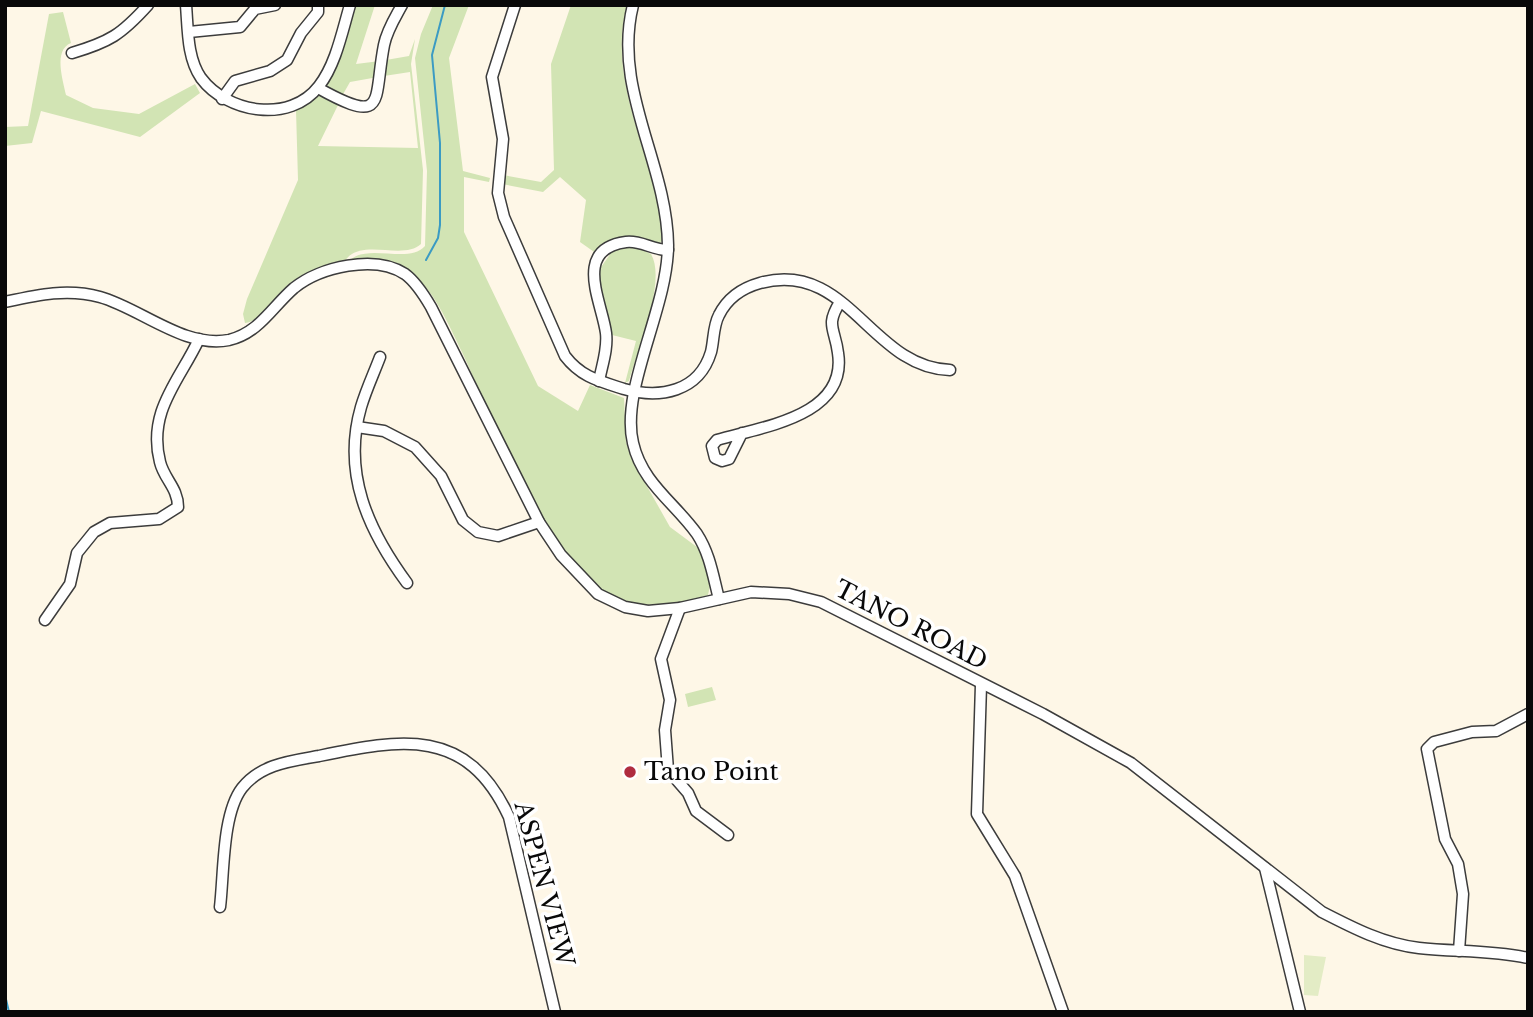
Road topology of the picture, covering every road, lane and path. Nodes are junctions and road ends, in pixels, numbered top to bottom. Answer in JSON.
{"nodes":[{"id":1,"x":148,"y":5,"type":"edge"},
{"id":2,"x":186,"y":5,"type":"edge"},
{"id":3,"x":275,"y":5,"type":"edge"},
{"id":4,"x":318,"y":5,"type":"edge"},
{"id":5,"x":350,"y":5,"type":"edge"},
{"id":6,"x":402,"y":5,"type":"edge"},
{"id":7,"x":515,"y":5,"type":"edge"},
{"id":8,"x":633,"y":5,"type":"edge"},
{"id":9,"x":189,"y":32,"type":"junction"},
{"id":10,"x":72,"y":53,"type":"dead end"},
{"id":11,"x":318,"y":88,"type":"junction"},
{"id":12,"x":222,"y":99,"type":"junction"},
{"id":13,"x":668,"y":250,"type":"junction"},
{"id":14,"x":5,"y":302,"type":"edge"},
{"id":15,"x":840,"y":302,"type":"junction"},
{"id":16,"x":199,"y":339,"type":"junction"},
{"id":17,"x":380,"y":356,"type":"dead end"},
{"id":18,"x":950,"y":370,"type":"dead end"},
{"id":19,"x":599,"y":381,"type":"junction"},
{"id":20,"x":635,"y":392,"type":"junction"},
{"id":21,"x":357,"y":427,"type":"junction"},
{"id":22,"x":742,"y":433,"type":"dead end"},
{"id":23,"x":539,"y":522,"type":"junction"},
{"id":24,"x":407,"y":583,"type":"dead end"},
{"id":25,"x":719,"y":599,"type":"junction"},
{"id":26,"x":680,"y":608,"type":"junction"},
{"id":27,"x":45,"y":620,"type":"dead end"},
{"id":28,"x":981,"y":685,"type":"junction"},
{"id":29,"x":1528,"y":714,"type":"edge"},
{"id":30,"x":728,"y":835,"type":"dead end"},
{"id":31,"x":1265,"y":868,"type":"junction"},
{"id":32,"x":220,"y":907,"type":"dead end"},
{"id":33,"x":1459,"y":951,"type":"junction"},
{"id":34,"x":1528,"y":958,"type":"edge"},
{"id":35,"x":555,"y":1012,"type":"edge"},
{"id":36,"x":1063,"y":1012,"type":"edge"},
{"id":37,"x":1300,"y":1012,"type":"edge"}],
"edges":[{"from":1,"to":10,"type":"street"},
{"from":2,"to":9,"type":"street"},
{"from":3,"to":9,"type":"street"},
{"from":4,"to":12,"type":"street"},
{"from":5,"to":11,"type":"street"},
{"from":6,"to":11,"type":"street"},
{"from":7,"to":19,"type":"street"},
{"from":8,"to":13,"type":"street"},
{"from":9,"to":12,"type":"street"},
{"from":11,"to":12,"type":"street"},
{"from":13,"to":19,"type":"street"},
{"from":13,"to":20,"type":"street"},
{"from":14,"to":16,"type":"street","name":"TANO ROAD"},
{"from":15,"to":18,"type":"street"},
{"from":15,"to":20,"type":"street"},
{"from":15,"to":22,"type":"street"},
{"from":16,"to":23,"type":"street","name":"TANO ROAD"},
{"from":16,"to":27,"type":"street"},
{"from":17,"to":21,"type":"street"},
{"from":19,"to":20,"type":"street"},
{"from":20,"to":25,"type":"street"},
{"from":21,"to":23,"type":"street"},
{"from":21,"to":24,"type":"street"},
{"from":23,"to":26,"type":"street","name":"TANO ROAD"},
{"from":25,"to":26,"type":"street","name":"TANO ROAD"},
{"from":25,"to":28,"type":"street","name":"TANO ROAD"},
{"from":26,"to":30,"type":"street"},
{"from":28,"to":31,"type":"street","name":"TANO ROAD"},
{"from":28,"to":36,"type":"street"},
{"from":29,"to":33,"type":"street"},
{"from":31,"to":33,"type":"street","name":"TANO ROAD"},
{"from":31,"to":37,"type":"street"},
{"from":32,"to":35,"type":"street","name":"ASPEN VIEW"},
{"from":33,"to":34,"type":"street","name":"TANO ROAD"}]}
